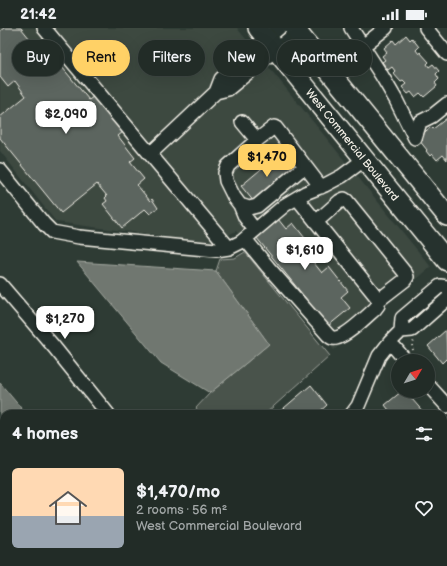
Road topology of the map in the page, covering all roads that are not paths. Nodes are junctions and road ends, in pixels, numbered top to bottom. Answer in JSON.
{"nodes":[{"id":1,"x":44,"y":28,"type":"edge"},
{"id":2,"x":352,"y":28,"type":"edge"},
{"id":3,"x":386,"y":28,"type":"edge"},
{"id":4,"x":426,"y":28,"type":"edge"},
{"id":5,"x":282,"y":33,"type":"edge"},
{"id":6,"x":360,"y":40,"type":"edge"},
{"id":7,"x":371,"y":40,"type":"edge"},
{"id":8,"x":447,"y":54,"type":"edge"},
{"id":9,"x":372,"y":59,"type":"edge"},
{"id":10,"x":447,"y":104,"type":"edge"},
{"id":11,"x":242,"y":122,"type":"dead end"},
{"id":12,"x":257,"y":140,"type":"junction"},
{"id":13,"x":150,"y":154,"type":"junction"},
{"id":14,"x":364,"y":159,"type":"junction"},
{"id":15,"x":305,"y":166,"type":"junction"},
{"id":16,"x":0,"y":170,"type":"edge"},
{"id":17,"x":321,"y":187,"type":"junction"},
{"id":18,"x":297,"y":198,"type":"junction"},
{"id":19,"x":240,"y":205,"type":"junction"},
{"id":20,"x":447,"y":216,"type":"edge"},
{"id":21,"x":316,"y":222,"type":"junction"},
{"id":22,"x":255,"y":230,"type":"junction"},
{"id":23,"x":245,"y":238,"type":"junction"},
{"id":24,"x":229,"y":248,"type":"junction"},
{"id":25,"x":447,"y":261,"type":"edge"},
{"id":26,"x":0,"y":284,"type":"edge"},
{"id":27,"x":447,"y":287,"type":"edge"},
{"id":28,"x":447,"y":299,"type":"edge"},
{"id":29,"x":379,"y":300,"type":"junction"},
{"id":30,"x":401,"y":331,"type":"junction"},
{"id":31,"x":390,"y":342,"type":"junction"},
{"id":32,"x":400,"y":354,"type":"edge"},
{"id":33,"x":435,"y":392,"type":"edge"},
{"id":34,"x":447,"y":406,"type":"edge"},
{"id":35,"x":105,"y":410,"type":"edge"},
{"id":36,"x":355,"y":410,"type":"edge"}],
"edges":[{"from":1,"to":13,"type":"street"},
{"from":2,"to":6,"type":"street"},
{"from":3,"to":7,"type":"street"},
{"from":4,"to":8,"type":"street"},
{"from":5,"to":13,"type":"street"},
{"from":5,"to":14,"type":"highway","name":"West Commercial Boulevard"},
{"from":5,"to":20,"type":"highway"},
{"from":9,"to":10,"type":"street"},
{"from":11,"to":12,"type":"street"},
{"from":12,"to":15,"type":"street"},
{"from":12,"to":19,"type":"street"},
{"from":13,"to":24,"type":"street"},
{"from":14,"to":17,"type":"street"},
{"from":14,"to":25,"type":"highway","name":"West Commercial Boulevard"},
{"from":15,"to":17,"type":"street"},
{"from":15,"to":19,"type":"street"},
{"from":16,"to":24,"type":"street"},
{"from":17,"to":18,"type":"street"},
{"from":18,"to":21,"type":"street"},
{"from":18,"to":22,"type":"street"},
{"from":19,"to":22,"type":"street"},
{"from":21,"to":29,"type":"street"},
{"from":21,"to":29,"type":"street"},
{"from":22,"to":23,"type":"street"},
{"from":23,"to":24,"type":"street"},
{"from":23,"to":29,"type":"street"},
{"from":26,"to":35,"type":"street"},
{"from":27,"to":30,"type":"street"},
{"from":28,"to":30,"type":"street"},
{"from":30,"to":31,"type":"street"},
{"from":31,"to":32,"type":"street"},
{"from":31,"to":36,"type":"street"},
{"from":33,"to":34,"type":"street"}]}
